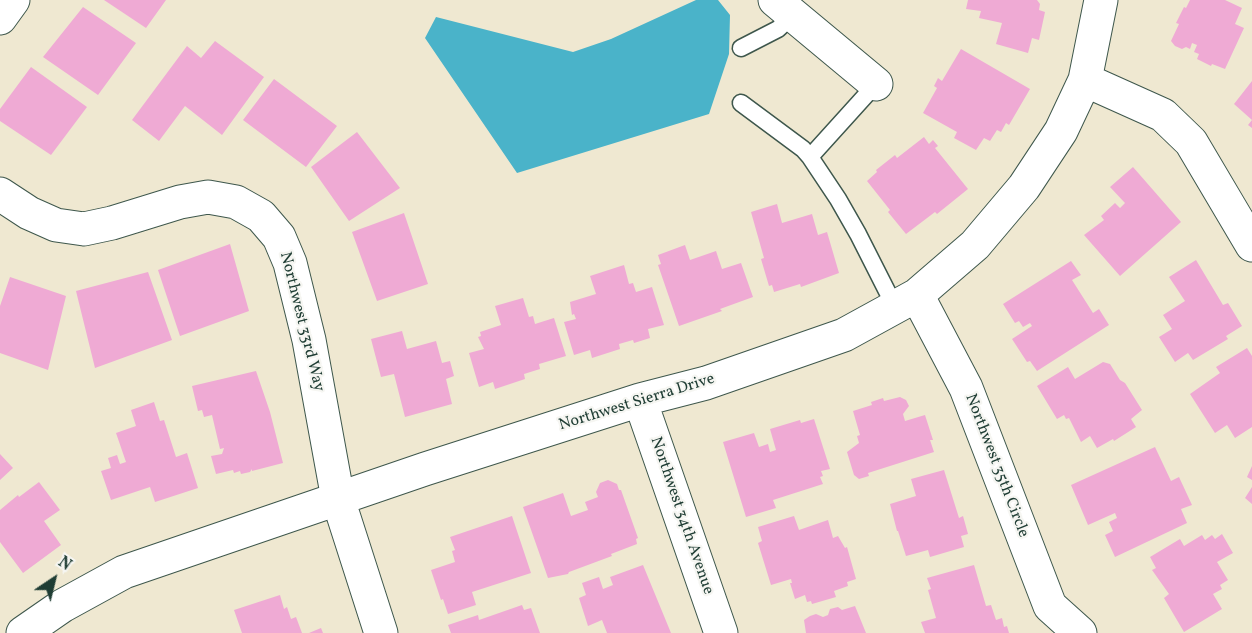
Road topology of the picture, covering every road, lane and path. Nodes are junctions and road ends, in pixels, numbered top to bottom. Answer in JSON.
{"nodes":[{"id":1,"x":13,"y":0,"type":"edge"},
{"id":2,"x":1101,"y":0,"type":"edge"},
{"id":3,"x":784,"y":8,"type":"edge"},
{"id":4,"x":0,"y":18,"type":"edge"},
{"id":5,"x":741,"y":48,"type":"dead end"},
{"id":6,"x":1085,"y":80,"type":"junction"},
{"id":7,"x":876,"y":84,"type":"joint"},
{"id":8,"x":741,"y":103,"type":"dead end"},
{"id":9,"x":810,"y":157,"type":"junction"},
{"id":10,"x":0,"y":194,"type":"edge"},
{"id":11,"x":1252,"y":245,"type":"edge"},
{"id":12,"x":906,"y":301,"type":"junction"},
{"id":13,"x":640,"y":400,"type":"junction"},
{"id":14,"x":338,"y":499,"type":"junction"},
{"id":15,"x":23,"y":633,"type":"edge"},
{"id":16,"x":381,"y":633,"type":"edge"},
{"id":17,"x":721,"y":633,"type":"edge"},
{"id":18,"x":1080,"y":633,"type":"edge"}],
"edges":[{"from":1,"to":4,"type":"street"},
{"from":2,"to":6,"type":"street","name":"Northwest Sierra Drive"},
{"from":3,"to":5,"type":"lane"},
{"from":3,"to":7,"type":"street"},
{"from":6,"to":11,"type":"street"},
{"from":6,"to":12,"type":"street","name":"Northwest Sierra Drive"},
{"from":7,"to":9,"type":"lane"},
{"from":8,"to":9,"type":"lane"},
{"from":9,"to":12,"type":"lane"},
{"from":10,"to":14,"type":"street","name":"Northwest 33rd Way"},
{"from":12,"to":13,"type":"street","name":"Northwest Sierra Drive"},
{"from":12,"to":18,"type":"street","name":"Northwest 35th Circle"},
{"from":13,"to":14,"type":"street","name":"Northwest Sierra Drive"},
{"from":13,"to":17,"type":"street","name":"Northwest 34th Avenue"},
{"from":14,"to":15,"type":"street","name":"Northwest Sierra Drive"},
{"from":14,"to":16,"type":"street","name":"Northwest 33rd Way"}]}
